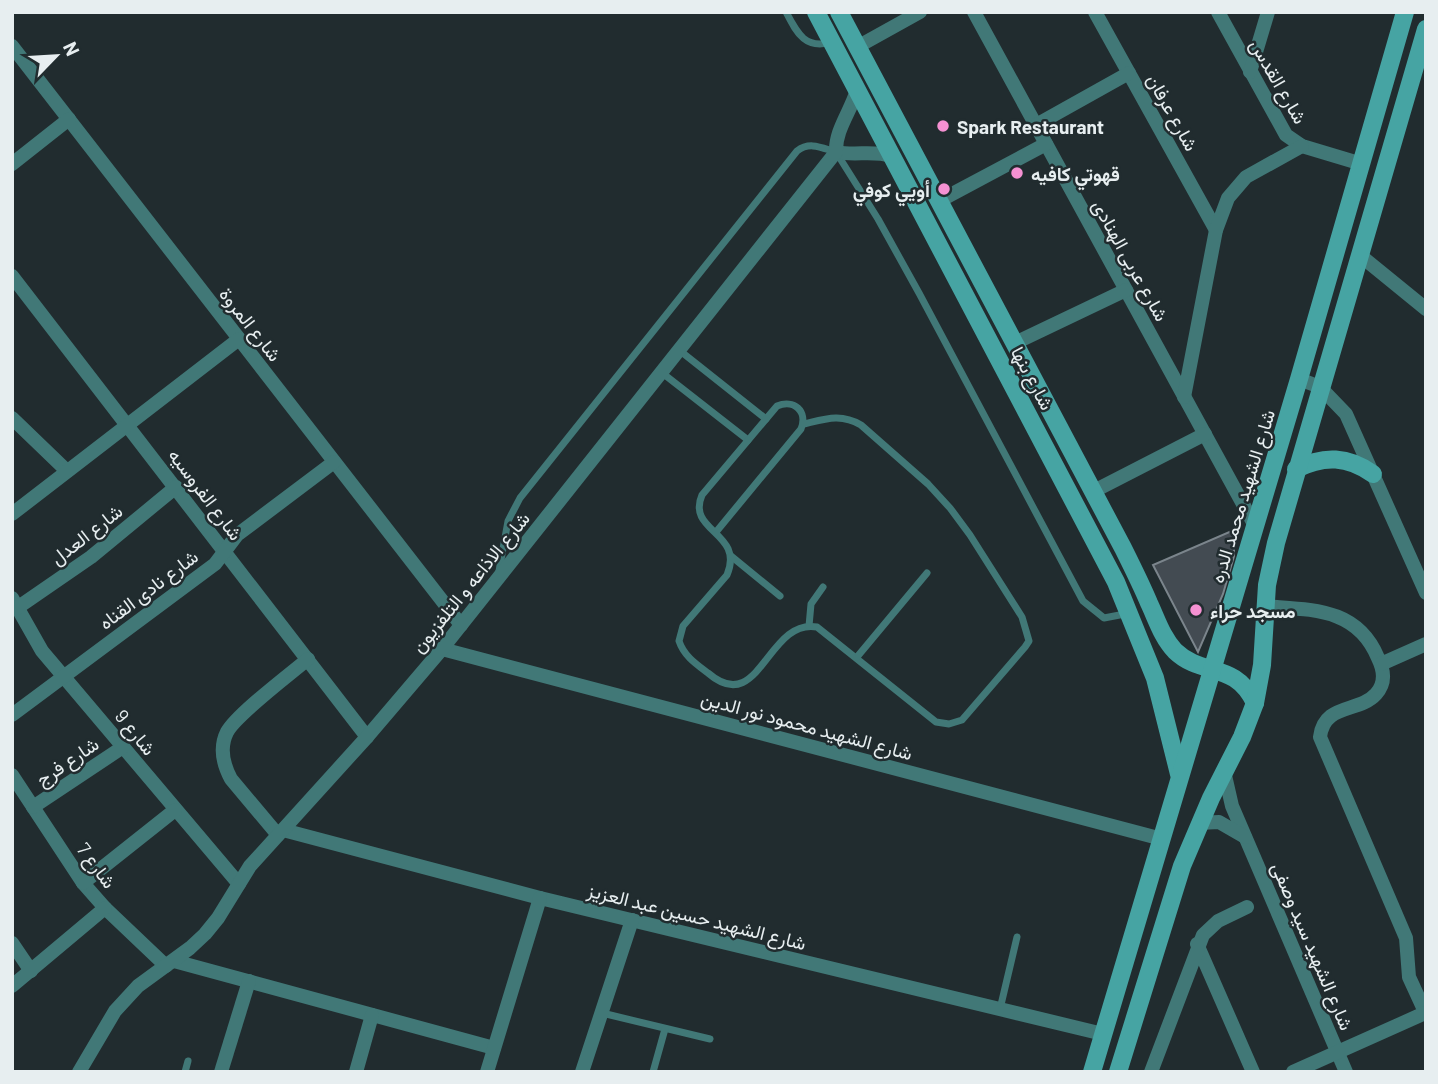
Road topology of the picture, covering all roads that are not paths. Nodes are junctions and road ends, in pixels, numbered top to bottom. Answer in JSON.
{"nodes":[{"id":1,"x":786,"y":12,"type":"edge"},
{"id":2,"x":816,"y":12,"type":"edge"},
{"id":3,"x":839,"y":12,"type":"edge"},
{"id":4,"x":920,"y":12,"type":"edge"},
{"id":5,"x":974,"y":12,"type":"edge"},
{"id":6,"x":1095,"y":12,"type":"edge"},
{"id":7,"x":1218,"y":12,"type":"edge"},
{"id":8,"x":1268,"y":12,"type":"edge"},
{"id":9,"x":1405,"y":12,"type":"edge"},
{"id":10,"x":1426,"y":30,"type":"edge"},
{"id":11,"x":832,"y":42,"type":"junction"},
{"id":12,"x":12,"y":46,"type":"edge"},
{"id":13,"x":857,"y":47,"type":"junction"},
{"id":14,"x":1250,"y":72,"type":"junction"},
{"id":15,"x":1129,"y":73,"type":"junction"},
{"id":16,"x":857,"y":90,"type":"junction"},
{"id":17,"x":69,"y":119,"type":"junction"},
{"id":18,"x":1035,"y":125,"type":"junction"},
{"id":19,"x":1046,"y":144,"type":"junction"},
{"id":20,"x":1302,"y":146,"type":"junction"},
{"id":21,"x":836,"y":152,"type":"junction"},
{"id":22,"x":892,"y":156,"type":"junction"},
{"id":23,"x":12,"y":164,"type":"edge"},
{"id":24,"x":1362,"y":164,"type":"junction"},
{"id":25,"x":939,"y":201,"type":"junction"},
{"id":26,"x":1216,"y":230,"type":"junction"},
{"id":27,"x":1361,"y":256,"type":"junction"},
{"id":28,"x":12,"y":276,"type":"edge"},
{"id":29,"x":1126,"y":290,"type":"junction"},
{"id":30,"x":1425,"y":308,"type":"edge"},
{"id":31,"x":239,"y":339,"type":"junction"},
{"id":32,"x":1015,"y":343,"type":"junction"},
{"id":33,"x":678,"y":349,"type":"junction"},
{"id":34,"x":661,"y":372,"type":"junction"},
{"id":35,"x":1299,"y":379,"type":"junction"},
{"id":36,"x":1320,"y":387,"type":"junction"},
{"id":37,"x":1184,"y":397,"type":"junction"},
{"id":38,"x":12,"y":418,"type":"edge"},
{"id":39,"x":766,"y":419,"type":"junction"},
{"id":40,"x":804,"y":424,"type":"junction"},
{"id":41,"x":128,"y":425,"type":"junction"},
{"id":42,"x":1205,"y":434,"type":"junction"},
{"id":43,"x":748,"y":440,"type":"junction"},
{"id":44,"x":334,"y":462,"type":"junction"},
{"id":45,"x":1296,"y":469,"type":"junction"},
{"id":46,"x":67,"y":471,"type":"junction"},
{"id":47,"x":1373,"y":474,"type":"junction"},
{"id":48,"x":176,"y":487,"type":"junction"},
{"id":49,"x":1094,"y":491,"type":"junction"},
{"id":50,"x":12,"y":514,"type":"edge"},
{"id":51,"x":1255,"y":526,"type":"junction"},
{"id":52,"x":716,"y":533,"type":"junction"},
{"id":53,"x":225,"y":550,"type":"junction"},
{"id":54,"x":731,"y":556,"type":"junction"},
{"id":55,"x":927,"y":573,"type":"dead end"},
{"id":56,"x":498,"y":577,"type":"junction"},
{"id":57,"x":823,"y":587,"type":"dead end"},
{"id":58,"x":1425,"y":590,"type":"edge"},
{"id":59,"x":780,"y":596,"type":"dead end"},
{"id":60,"x":15,"y":603,"type":"edge"},
{"id":61,"x":1264,"y":606,"type":"junction"},
{"id":62,"x":1130,"y":613,"type":"junction"},
{"id":63,"x":461,"y":625,"type":"junction"},
{"id":64,"x":809,"y":626,"type":"junction"},
{"id":65,"x":1426,"y":643,"type":"edge"},
{"id":66,"x":442,"y":649,"type":"junction"},
{"id":67,"x":857,"y":657,"type":"junction"},
{"id":68,"x":308,"y":660,"type":"junction"},
{"id":69,"x":1381,"y":664,"type":"junction"},
{"id":70,"x":1213,"y":669,"type":"junction"},
{"id":71,"x":64,"y":677,"type":"junction"},
{"id":72,"x":1255,"y":703,"type":"junction"},
{"id":73,"x":12,"y":715,"type":"edge"},
{"id":74,"x":367,"y":737,"type":"junction"},
{"id":75,"x":123,"y":747,"type":"junction"},
{"id":76,"x":1224,"y":771,"type":"junction"},
{"id":77,"x":12,"y":775,"type":"edge"},
{"id":78,"x":1180,"y":778,"type":"junction"},
{"id":79,"x":33,"y":807,"type":"junction"},
{"id":80,"x":176,"y":810,"type":"junction"},
{"id":81,"x":1199,"y":823,"type":"junction"},
{"id":82,"x":280,"y":833,"type":"junction"},
{"id":83,"x":1245,"y":836,"type":"junction"},
{"id":84,"x":1161,"y":839,"type":"junction"},
{"id":85,"x":83,"y":883,"type":"junction"},
{"id":86,"x":239,"y":884,"type":"junction"},
{"id":87,"x":1146,"y":890,"type":"junction"},
{"id":88,"x":1171,"y":897,"type":"junction"},
{"id":89,"x":540,"y":898,"type":"junction"},
{"id":90,"x":1247,"y":907,"type":"dead end"},
{"id":91,"x":105,"y":908,"type":"junction"},
{"id":92,"x":632,"y":920,"type":"junction"},
{"id":93,"x":1017,"y":937,"type":"dead end"},
{"id":94,"x":12,"y":943,"type":"edge"},
{"id":95,"x":1198,"y":944,"type":"junction"},
{"id":96,"x":170,"y":963,"type":"junction"},
{"id":97,"x":31,"y":971,"type":"junction"},
{"id":98,"x":249,"y":981,"type":"junction"},
{"id":99,"x":12,"y":986,"type":"edge"},
{"id":100,"x":1000,"y":1010,"type":"junction"},
{"id":101,"x":601,"y":1013,"type":"junction"},
{"id":102,"x":1426,"y":1014,"type":"edge"},
{"id":103,"x":372,"y":1015,"type":"junction"},
{"id":104,"x":665,"y":1029,"type":"junction"},
{"id":105,"x":1103,"y":1034,"type":"junction"},
{"id":106,"x":710,"y":1039,"type":"dead end"},
{"id":107,"x":494,"y":1048,"type":"junction"},
{"id":108,"x":1338,"y":1052,"type":"junction"},
{"id":109,"x":188,"y":1061,"type":"dead end"},
{"id":110,"x":85,"y":1070,"type":"edge"},
{"id":111,"x":185,"y":1072,"type":"edge"},
{"id":112,"x":221,"y":1072,"type":"edge"},
{"id":113,"x":355,"y":1072,"type":"edge"},
{"id":114,"x":487,"y":1072,"type":"edge"},
{"id":115,"x":582,"y":1072,"type":"edge"},
{"id":116,"x":653,"y":1072,"type":"edge"},
{"id":117,"x":1092,"y":1072,"type":"edge"},
{"id":118,"x":1118,"y":1072,"type":"edge"},
{"id":119,"x":1151,"y":1072,"type":"edge"},
{"id":120,"x":1253,"y":1072,"type":"edge"},
{"id":121,"x":1293,"y":1072,"type":"edge"},
{"id":122,"x":1346,"y":1072,"type":"edge"}],
"edges":[{"from":1,"to":11,"type":"lane"},
{"from":2,"to":11,"type":"main road","name":"شارع بنها"},
{"from":3,"to":13,"type":"main road","name":"شارع بنها"},
{"from":4,"to":13,"type":"street"},
{"from":5,"to":18,"type":"street","name":"شارع عربى الهنادى"},
{"from":6,"to":15,"type":"street","name":"شارع عرفان"},
{"from":7,"to":14,"type":"street","name":"شارع القدس"},
{"from":8,"to":14,"type":"street"},
{"from":9,"to":24,"type":"main road","name":"شارع الشهيد محمد الدره"},
{"from":10,"to":27,"type":"main road"},
{"from":11,"to":16,"type":"main road","name":"شارع بنها"},
{"from":12,"to":17,"type":"street","name":"شارع المروة"},
{"from":13,"to":25,"type":"main road","name":"شارع بنها"},
{"from":14,"to":20,"type":"street","name":"شارع القدس"},
{"from":15,"to":18,"type":"street"},
{"from":15,"to":26,"type":"street","name":"شارع عرفان"},
{"from":16,"to":21,"type":"street","name":"شارع الاذاعه و التلفزيون"},
{"from":16,"to":22,"type":"main road","name":"شارع بنها"},
{"from":17,"to":23,"type":"street"},
{"from":17,"to":31,"type":"street","name":"شارع المروة"},
{"from":18,"to":19,"type":"street","name":"شارع عربى الهنادى"},
{"from":19,"to":25,"type":"street"},
{"from":19,"to":29,"type":"street","name":"شارع عربى الهنادى"},
{"from":20,"to":24,"type":"street","name":"شارع القدس"},
{"from":20,"to":26,"type":"street"},
{"from":21,"to":22,"type":"street"},
{"from":21,"to":33,"type":"street","name":"شارع الاذاعه و التلفزيون"},
{"from":21,"to":56,"type":"lane"},
{"from":21,"to":62,"type":"lane"},
{"from":22,"to":62,"type":"main road","name":"شارع بنها"},
{"from":24,"to":35,"type":"main road","name":"شارع الشهيد محمد الدره"},
{"from":25,"to":32,"type":"main road","name":"شارع بنها"},
{"from":26,"to":37,"type":"street"},
{"from":27,"to":30,"type":"street"},
{"from":27,"to":36,"type":"main road"},
{"from":28,"to":41,"type":"street","name":"شارع الفروسيه"},
{"from":29,"to":32,"type":"street"},
{"from":29,"to":37,"type":"street","name":"شارع عربى الهنادى"},
{"from":31,"to":41,"type":"street"},
{"from":31,"to":44,"type":"street","name":"شارع المروة"},
{"from":32,"to":49,"type":"main road","name":"شارع بنها"},
{"from":33,"to":34,"type":"street","name":"شارع الاذاعه و التلفزيون"},
{"from":33,"to":39,"type":"lane"},
{"from":34,"to":43,"type":"lane"},
{"from":34,"to":56,"type":"street","name":"شارع الاذاعه و التلفزيون"},
{"from":35,"to":36,"type":"street"},
{"from":35,"to":51,"type":"main road","name":"شارع الشهيد محمد الدره"},
{"from":36,"to":45,"type":"main road"},
{"from":36,"to":47,"type":"street"},
{"from":37,"to":42,"type":"street","name":"شارع عربى الهنادى"},
{"from":38,"to":46,"type":"street"},
{"from":39,"to":40,"type":"lane"},
{"from":39,"to":43,"type":"lane"},
{"from":40,"to":52,"type":"lane"},
{"from":40,"to":67,"type":"lane"},
{"from":41,"to":46,"type":"street"},
{"from":41,"to":48,"type":"street","name":"شارع الفروسيه"},
{"from":42,"to":49,"type":"street"},
{"from":42,"to":51,"type":"street","name":"شارع عربى الهنادى"},
{"from":43,"to":52,"type":"lane"},
{"from":44,"to":53,"type":"street","name":"شارع نادى القناه"},
{"from":44,"to":63,"type":"street","name":"شارع المروة"},
{"from":45,"to":47,"type":"main road"},
{"from":45,"to":61,"type":"main road"},
{"from":46,"to":50,"type":"street"},
{"from":47,"to":58,"type":"street"},
{"from":48,"to":53,"type":"street","name":"شارع الفروسيه"},
{"from":48,"to":60,"type":"street","name":"شارع العدل"},
{"from":49,"to":70,"type":"main road","name":"شارع بنها"},
{"from":51,"to":70,"type":"main road","name":"شارع الشهيد محمد الدره"},
{"from":52,"to":54,"type":"lane"},
{"from":53,"to":68,"type":"street","name":"شارع الفروسيه"},
{"from":53,"to":71,"type":"street","name":"شارع نادى القناه"},
{"from":54,"to":59,"type":"lane"},
{"from":54,"to":64,"type":"lane"},
{"from":55,"to":67,"type":"lane"},
{"from":56,"to":63,"type":"street","name":"شارع الاذاعه و التلفزيون"},
{"from":57,"to":64,"type":"lane"},
{"from":60,"to":71,"type":"street","name":"شارع 9"},
{"from":61,"to":69,"type":"street"},
{"from":61,"to":72,"type":"main road"},
{"from":62,"to":78,"type":"main road","name":"شارع بنها"},
{"from":63,"to":66,"type":"street","name":"شارع الاذاعه و التلفزيون"},
{"from":64,"to":67,"type":"lane"},
{"from":65,"to":69,"type":"street"},
{"from":66,"to":74,"type":"street","name":"شارع الاذاعه و التلفزيون"},
{"from":66,"to":84,"type":"street","name":"شارع الشهيد محمود نور الدين"},
{"from":68,"to":74,"type":"street","name":"شارع الفروسيه"},
{"from":68,"to":82,"type":"street"},
{"from":69,"to":102,"type":"street"},
{"from":70,"to":72,"type":"main road","name":"شارع بنها"},
{"from":70,"to":78,"type":"main road","name":"شارع الشهيد محمد الدره"},
{"from":71,"to":73,"type":"street","name":"شارع نادى القناه"},
{"from":71,"to":75,"type":"street","name":"شارع 9"},
{"from":72,"to":76,"type":"main road"},
{"from":74,"to":82,"type":"street","name":"شارع الاذاعه و التلفزيون"},
{"from":75,"to":79,"type":"street","name":"شارع فرج"},
{"from":75,"to":80,"type":"street","name":"شارع 9"},
{"from":76,"to":81,"type":"main road"},
{"from":76,"to":83,"type":"street","name":"شارع الشهيد سيد وصفى"},
{"from":77,"to":79,"type":"street","name":"شارع 7"},
{"from":78,"to":84,"type":"main road","name":"شارع الشهيد محمد الدره"},
{"from":79,"to":85,"type":"street","name":"شارع 7"},
{"from":80,"to":85,"type":"street"},
{"from":80,"to":86,"type":"street","name":"شارع 9"},
{"from":81,"to":83,"type":"street"},
{"from":81,"to":88,"type":"main road"},
{"from":82,"to":86,"type":"street","name":"شارع الاذاعه و التلفزيون"},
{"from":82,"to":89,"type":"street","name":"شارع الشهيد حسين عبد العزيز"},
{"from":83,"to":108,"type":"street","name":"شارع الشهيد سيد وصفى"},
{"from":84,"to":87,"type":"main road","name":"شارع الشهيد محمد الدره"},
{"from":85,"to":91,"type":"street","name":"شارع 7"},
{"from":86,"to":96,"type":"street","name":"شارع الاذاعه و التلفزيون"},
{"from":87,"to":88,"type":"main road"},
{"from":87,"to":105,"type":"main road","name":"شارع الشهيد محمد الدره"},
{"from":88,"to":118,"type":"main road"},
{"from":89,"to":92,"type":"street","name":"شارع الشهيد حسين عبد العزيز"},
{"from":89,"to":107,"type":"street"},
{"from":90,"to":95,"type":"street"},
{"from":91,"to":96,"type":"street","name":"شارع 7"},
{"from":91,"to":97,"type":"street"},
{"from":92,"to":100,"type":"street","name":"شارع الشهيد حسين عبد العزيز"},
{"from":92,"to":101,"type":"street"},
{"from":93,"to":100,"type":"lane"},
{"from":94,"to":97,"type":"street"},
{"from":95,"to":119,"type":"street"},
{"from":95,"to":120,"type":"street"},
{"from":96,"to":98,"type":"street"},
{"from":96,"to":110,"type":"street","name":"شارع الاذاعه و التلفزيون"},
{"from":97,"to":99,"type":"street"},
{"from":98,"to":103,"type":"street"},
{"from":98,"to":112,"type":"street"},
{"from":100,"to":105,"type":"street","name":"شارع الشهيد حسين عبد العزيز"},
{"from":101,"to":104,"type":"lane"},
{"from":101,"to":115,"type":"street"},
{"from":102,"to":108,"type":"street"},
{"from":103,"to":107,"type":"street"},
{"from":103,"to":113,"type":"street"},
{"from":104,"to":106,"type":"lane"},
{"from":104,"to":116,"type":"lane"},
{"from":105,"to":117,"type":"main road","name":"شارع الشهيد محمد الدره"},
{"from":107,"to":114,"type":"street"},
{"from":108,"to":121,"type":"street"},
{"from":108,"to":122,"type":"street","name":"شارع الشهيد سيد وصفى"},
{"from":109,"to":111,"type":"lane"}]}
